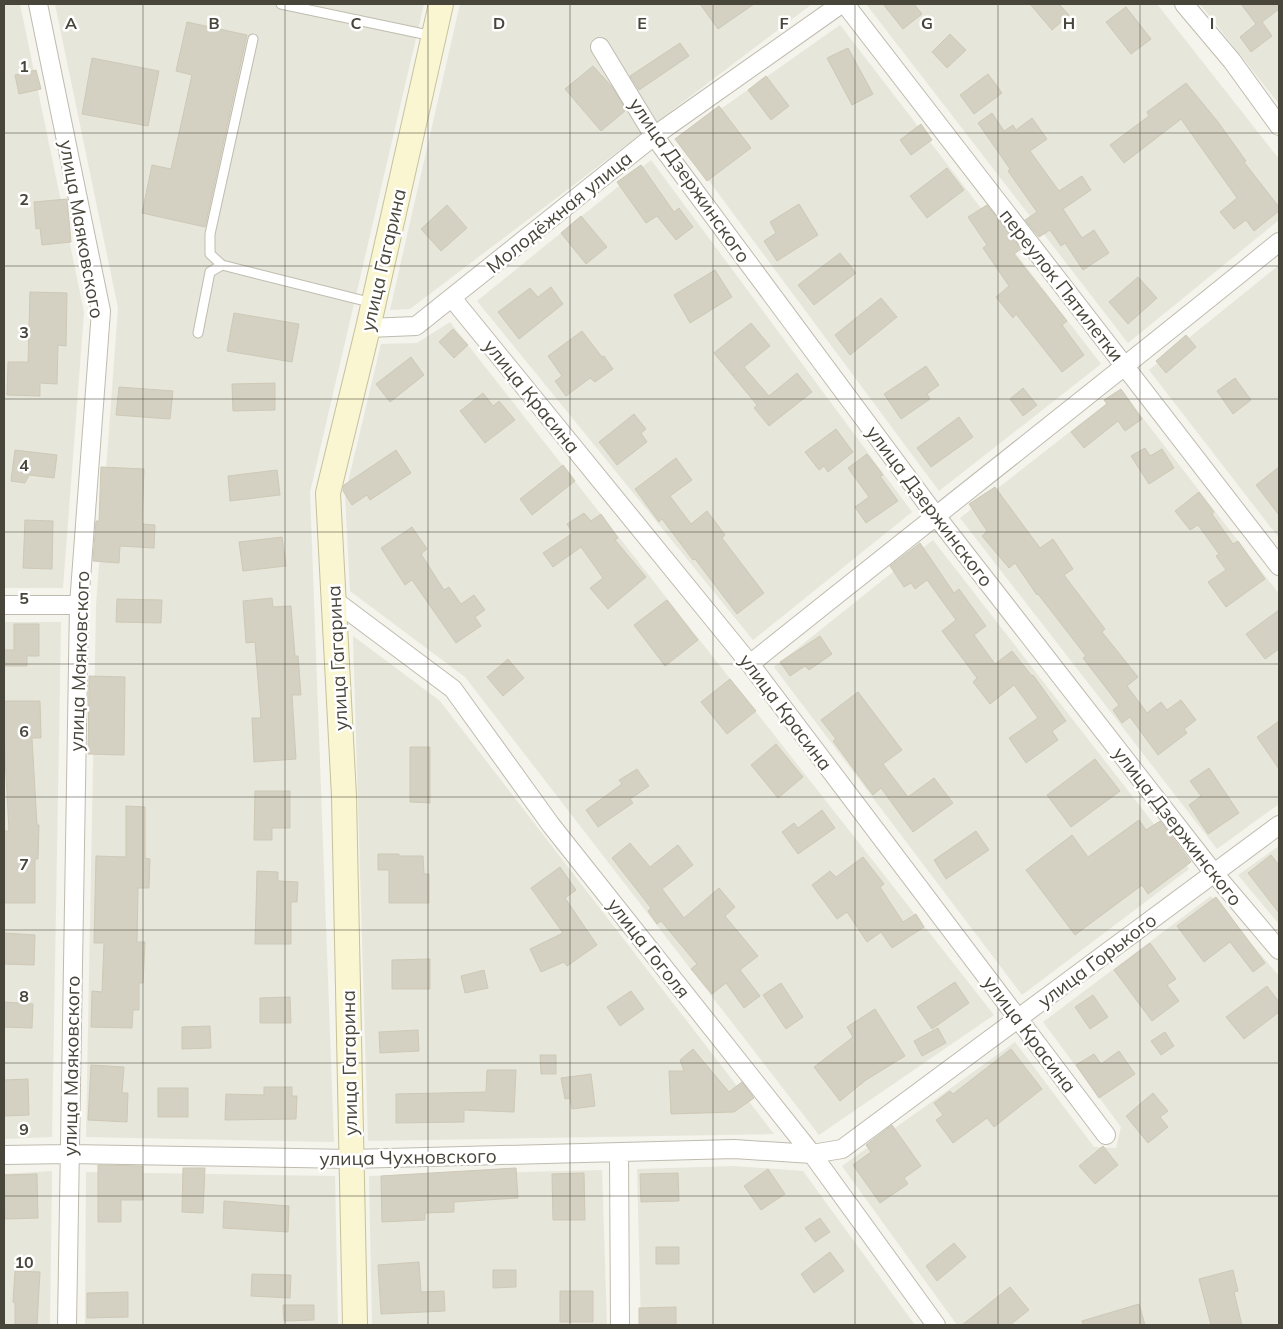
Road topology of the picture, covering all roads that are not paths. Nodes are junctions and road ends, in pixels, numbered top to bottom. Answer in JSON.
{"nodes":[{"id":1,"x":38,"y":4,"type":"edge"},
{"id":2,"x":281,"y":4,"type":"edge"},
{"id":3,"x":441,"y":4,"type":"edge"},
{"id":4,"x":841,"y":4,"type":"edge"},
{"id":5,"x":845,"y":4,"type":"edge"},
{"id":6,"x":1184,"y":4,"type":"edge"},
{"id":7,"x":433,"y":36,"type":"junction"},
{"id":8,"x":253,"y":39,"type":"dead end"},
{"id":9,"x":600,"y":47,"type":"dead end"},
{"id":10,"x":1279,"y":126,"type":"edge"},
{"id":11,"x":654,"y":136,"type":"junction"},
{"id":12,"x":1279,"y":242,"type":"edge"},
{"id":13,"x":222,"y":265,"type":"junction"},
{"id":14,"x":452,"y":298,"type":"junction"},
{"id":15,"x":373,"y":303,"type":"junction"},
{"id":16,"x":368,"y":328,"type":"junction"},
{"id":17,"x":198,"y":333,"type":"dead end"},
{"id":18,"x":1125,"y":367,"type":"junction"},
{"id":19,"x":936,"y":516,"type":"junction"},
{"id":20,"x":1279,"y":566,"type":"edge"},
{"id":21,"x":334,"y":600,"type":"junction"},
{"id":22,"x":4,"y":605,"type":"edge"},
{"id":23,"x":79,"y":606,"type":"junction"},
{"id":24,"x":750,"y":664,"type":"junction"},
{"id":25,"x":1279,"y":825,"type":"edge"},
{"id":26,"x":1213,"y":872,"type":"junction"},
{"id":27,"x":1279,"y":950,"type":"edge"},
{"id":28,"x":1019,"y":1018,"type":"junction"},
{"id":29,"x":1106,"y":1135,"type":"dead end"},
{"id":30,"x":619,"y":1153,"type":"junction"},
{"id":31,"x":69,"y":1154,"type":"junction"},
{"id":32,"x":812,"y":1154,"type":"junction"},
{"id":33,"x":4,"y":1155,"type":"edge"},
{"id":34,"x":351,"y":1159,"type":"junction"},
{"id":35,"x":67,"y":1325,"type":"edge"},
{"id":36,"x":355,"y":1325,"type":"edge"},
{"id":37,"x":620,"y":1325,"type":"edge"},
{"id":38,"x":936,"y":1325,"type":"edge"}],
"edges":[{"from":1,"to":23,"type":"street","name":"улица Маяковского"},
{"from":2,"to":7,"type":"lane"},
{"from":3,"to":7,"type":"main road","name":"улица Гагарина"},
{"from":4,"to":11,"type":"street","name":"Молодёжная улица"},
{"from":5,"to":18,"type":"street","name":"переулок Пятилетки"},
{"from":6,"to":10,"type":"street"},
{"from":7,"to":15,"type":"main road","name":"улица Гагарина"},
{"from":8,"to":13,"type":"lane"},
{"from":9,"to":11,"type":"street","name":"улица Дзержинского"},
{"from":11,"to":14,"type":"street","name":"Молодёжная улица"},
{"from":11,"to":19,"type":"street","name":"улица Дзержинского"},
{"from":12,"to":18,"type":"street"},
{"from":13,"to":15,"type":"lane"},
{"from":13,"to":17,"type":"lane"},
{"from":14,"to":16,"type":"street","name":"Молодёжная улица"},
{"from":14,"to":24,"type":"street","name":"улица Красина"},
{"from":15,"to":16,"type":"main road","name":"улица Гагарина"},
{"from":16,"to":21,"type":"main road","name":"улица Гагарина"},
{"from":18,"to":19,"type":"street"},
{"from":18,"to":20,"type":"street","name":"переулок Пятилетки"},
{"from":19,"to":24,"type":"street"},
{"from":19,"to":26,"type":"street","name":"улица Дзержинского"},
{"from":21,"to":32,"type":"street","name":"улица Гоголя"},
{"from":21,"to":34,"type":"main road","name":"улица Гагарина"},
{"from":22,"to":23,"type":"street"},
{"from":23,"to":31,"type":"street","name":"улица Маяковского"},
{"from":24,"to":28,"type":"street","name":"улица Красина"},
{"from":25,"to":26,"type":"street","name":"улица Горького"},
{"from":26,"to":27,"type":"street","name":"улица Дзержинского"},
{"from":26,"to":28,"type":"street","name":"улица Горького"},
{"from":28,"to":29,"type":"street","name":"улица Красина"},
{"from":28,"to":32,"type":"street","name":"улица Горького"},
{"from":30,"to":32,"type":"street","name":"улица Чухновского"},
{"from":30,"to":34,"type":"street","name":"улица Чухновского"},
{"from":30,"to":37,"type":"street"},
{"from":31,"to":33,"type":"street","name":"улица Чухновского"},
{"from":31,"to":34,"type":"street","name":"улица Чухновского"},
{"from":31,"to":35,"type":"street","name":"улица Маяковского"},
{"from":32,"to":38,"type":"street","name":"улица Гоголя"},
{"from":34,"to":36,"type":"main road","name":"улица Гагарина"}]}
